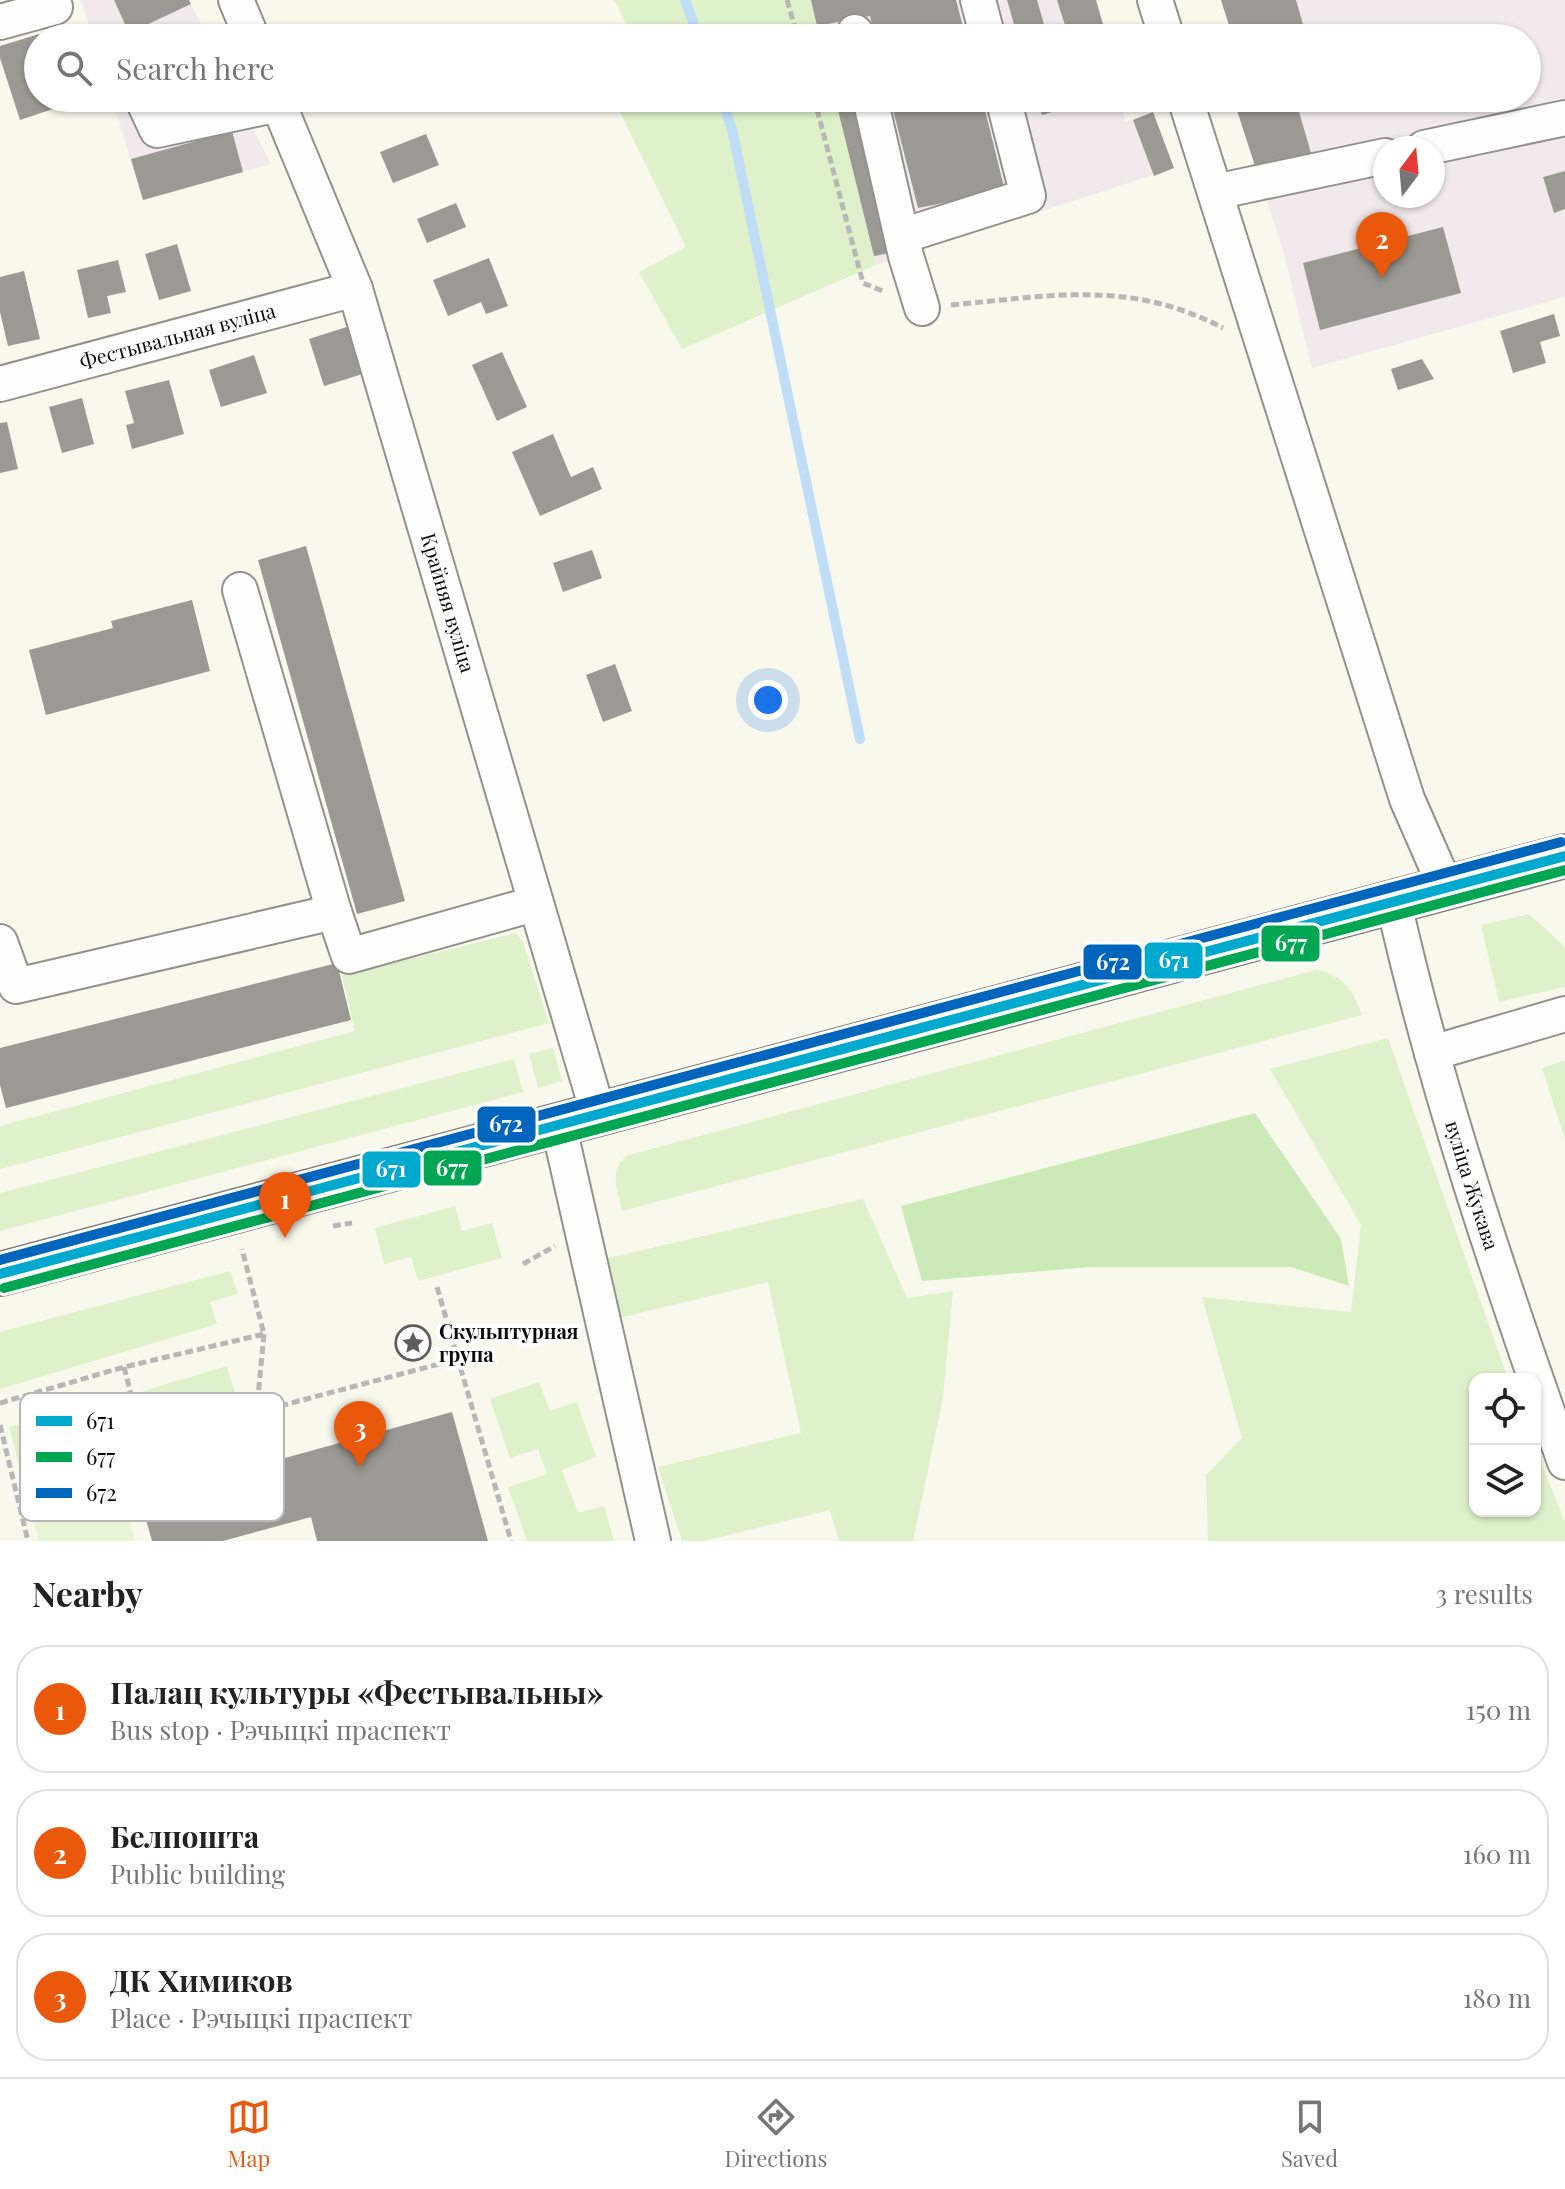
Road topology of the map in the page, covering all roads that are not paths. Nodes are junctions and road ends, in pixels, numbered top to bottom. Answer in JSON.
{"nodes":[{"id":1,"x":236,"y":0,"type":"edge"},
{"id":2,"x":978,"y":0,"type":"edge"},
{"id":3,"x":1155,"y":0,"type":"edge"},
{"id":4,"x":55,"y":7,"type":"dead end"},
{"id":5,"x":0,"y":22,"type":"edge"},
{"id":6,"x":246,"y":24,"type":"edge"},
{"id":7,"x":984,"y":24,"type":"edge"},
{"id":8,"x":1163,"y":24,"type":"edge"},
{"id":9,"x":149,"y":112,"type":"edge"},
{"id":10,"x":232,"y":112,"type":"edge"},
{"id":11,"x":283,"y":112,"type":"edge"},
{"id":12,"x":873,"y":112,"type":"edge"},
{"id":13,"x":1007,"y":112,"type":"edge"},
{"id":14,"x":1189,"y":112,"type":"edge"},
{"id":15,"x":1565,"y":118,"type":"edge"},
{"id":16,"x":1445,"y":144,"type":"edge"},
{"id":17,"x":1373,"y":159,"type":"edge"},
{"id":18,"x":1215,"y":192,"type":"junction"},
{"id":19,"x":902,"y":236,"type":"junction"},
{"id":20,"x":355,"y":289,"type":"junction"},
{"id":21,"x":922,"y":308,"type":"road end"},
{"id":22,"x":0,"y":384,"type":"edge"},
{"id":23,"x":240,"y":590,"type":"dead end"},
{"id":24,"x":1565,"y":856,"type":"edge"},
{"id":25,"x":1446,"y":888,"type":"junction"},
{"id":26,"x":534,"y":904,"type":"junction"},
{"id":27,"x":1394,"y":904,"type":"junction"},
{"id":28,"x":334,"y":912,"type":"junction"},
{"id":29,"x":0,"y":942,"type":"edge"},
{"id":30,"x":1565,"y":1014,"type":"edge"},
{"id":31,"x":1432,"y":1053,"type":"junction"},
{"id":32,"x":598,"y":1113,"type":"junction"},
{"id":33,"x":558,"y":1123,"type":"junction"},
{"id":34,"x":0,"y":1274,"type":"edge"},
{"id":35,"x":1565,"y":1462,"type":"edge"},
{"id":36,"x":653,"y":1541,"type":"edge"}],
"edges":[{"from":1,"to":6,"type":"street"},
{"from":2,"to":7,"type":"street"},
{"from":3,"to":8,"type":"street"},
{"from":4,"to":5,"type":"street"},
{"from":9,"to":10,"type":"street"},
{"from":11,"to":20,"type":"street","name":"Крайняя вуліца"},
{"from":12,"to":19,"type":"street"},
{"from":13,"to":19,"type":"street"},
{"from":14,"to":18,"type":"street"},
{"from":15,"to":16,"type":"street"},
{"from":17,"to":18,"type":"street"},
{"from":18,"to":25,"type":"street"},
{"from":19,"to":21,"type":"street"},
{"from":20,"to":22,"type":"street","name":"Фестывальная вуліца"},
{"from":20,"to":26,"type":"street","name":"Крайняя вуліца"},
{"from":23,"to":28,"type":"street"},
{"from":24,"to":25,"type":"main road"},
{"from":25,"to":27,"type":"main road"},
{"from":26,"to":28,"type":"street"},
{"from":26,"to":32,"type":"street","name":"Крайняя вуліца"},
{"from":27,"to":31,"type":"street","name":"вуліца Жукава"},
{"from":27,"to":32,"type":"main road"},
{"from":28,"to":29,"type":"street"},
{"from":30,"to":31,"type":"street"},
{"from":31,"to":35,"type":"street","name":"вуліца Жукава"},
{"from":32,"to":33,"type":"main road"},
{"from":33,"to":34,"type":"main road"},
{"from":33,"to":36,"type":"street"}]}
